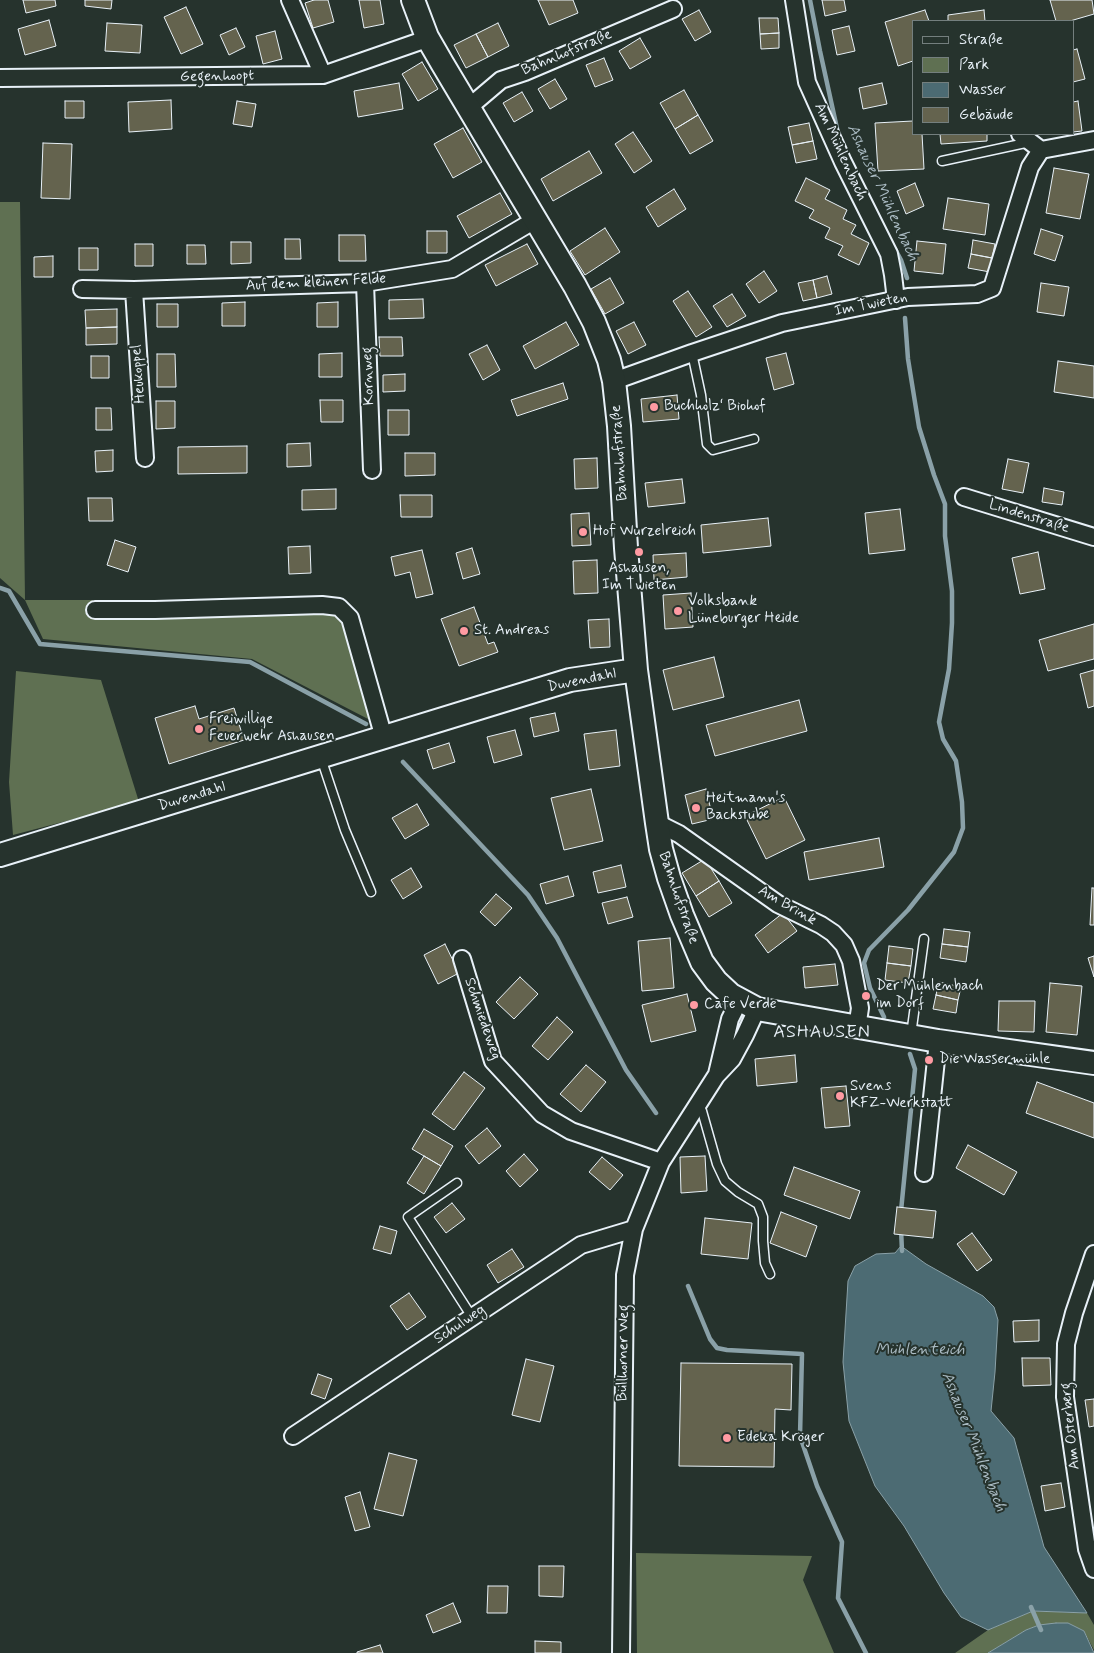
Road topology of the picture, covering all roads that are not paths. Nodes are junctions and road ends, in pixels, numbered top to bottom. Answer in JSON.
{"nodes":[{"id":1,"x":290,"y":0,"type":"edge"},
{"id":2,"x":413,"y":0,"type":"edge"},
{"id":3,"x":794,"y":0,"type":"edge"},
{"id":4,"x":673,"y":9,"type":"dead end"},
{"id":5,"x":427,"y":37,"type":"junction"},
{"id":6,"x":323,"y":75,"type":"junction"},
{"id":7,"x":0,"y":78,"type":"edge"},
{"id":8,"x":468,"y":108,"type":"junction"},
{"id":9,"x":1094,"y":140,"type":"edge"},
{"id":10,"x":1030,"y":142,"type":"edge"},
{"id":11,"x":942,"y":161,"type":"dead end"},
{"id":12,"x":535,"y":220,"type":"junction"},
{"id":13,"x":365,"y":283,"type":"junction"},
{"id":14,"x":82,"y":289,"type":"dead end"},
{"id":15,"x":134,"y":290,"type":"junction"},
{"id":16,"x":896,"y":300,"type":"junction"},
{"id":17,"x":692,"y":353,"type":"junction"},
{"id":18,"x":614,"y":381,"type":"junction"},
{"id":19,"x":754,"y":439,"type":"dead end"},
{"id":20,"x":145,"y":458,"type":"dead end"},
{"id":21,"x":372,"y":470,"type":"dead end"},
{"id":22,"x":964,"y":498,"type":"dead end"},
{"id":23,"x":1094,"y":537,"type":"edge"},
{"id":24,"x":95,"y":610,"type":"dead end"},
{"id":25,"x":636,"y":670,"type":"junction"},
{"id":26,"x":384,"y":738,"type":"junction"},
{"id":27,"x":321,"y":758,"type":"junction"},
{"id":28,"x":657,"y":823,"type":"junction"},
{"id":29,"x":0,"y":855,"type":"edge"},
{"id":30,"x":371,"y":892,"type":"dead end"},
{"id":31,"x":924,"y":939,"type":"dead end"},
{"id":32,"x":462,"y":959,"type":"dead end"},
{"id":33,"x":748,"y":1005,"type":"junction"},
{"id":34,"x":857,"y":1028,"type":"junction"},
{"id":35,"x":911,"y":1037,"type":"junction"},
{"id":36,"x":938,"y":1041,"type":"junction"},
{"id":37,"x":1094,"y":1063,"type":"edge"},
{"id":38,"x":698,"y":1104,"type":"junction"},
{"id":39,"x":661,"y":1162,"type":"junction"},
{"id":40,"x":924,"y":1173,"type":"dead end"},
{"id":41,"x":457,"y":1183,"type":"dead end"},
{"id":42,"x":634,"y":1228,"type":"junction"},
{"id":43,"x":1094,"y":1254,"type":"edge"},
{"id":44,"x":770,"y":1274,"type":"dead end"},
{"id":45,"x":472,"y":1318,"type":"junction"},
{"id":46,"x":293,"y":1436,"type":"dead end"},
{"id":47,"x":1094,"y":1570,"type":"edge"},
{"id":48,"x":621,"y":1653,"type":"edge"}],
"edges":[{"from":1,"to":6,"type":"street"},
{"from":2,"to":5,"type":"street","name":"Bahnhofstraße"},
{"from":3,"to":16,"type":"street","name":"Am Mühlenbach"},
{"from":4,"to":8,"type":"street","name":"Bahnhofstraße"},
{"from":5,"to":6,"type":"street","name":"Gegenhoopt"},
{"from":5,"to":8,"type":"street","name":"Bahnhofstraße"},
{"from":6,"to":7,"type":"street","name":"Gegenhoopt"},
{"from":8,"to":12,"type":"street","name":"Bahnhofstraße"},
{"from":9,"to":10,"type":"street"},
{"from":10,"to":11,"type":"lane"},
{"from":10,"to":16,"type":"street","name":"Im Twieten"},
{"from":12,"to":13,"type":"street","name":"Auf dem kleinen Felde"},
{"from":12,"to":18,"type":"street","name":"Bahnhofstraße"},
{"from":13,"to":15,"type":"street","name":"Auf dem kleinen Felde"},
{"from":13,"to":21,"type":"street","name":"Kornweg"},
{"from":14,"to":15,"type":"street","name":"Auf dem kleinen Felde"},
{"from":15,"to":20,"type":"street","name":"Heukoppel"},
{"from":16,"to":17,"type":"street","name":"Im Twieten"},
{"from":17,"to":18,"type":"street","name":"Im Twieten"},
{"from":17,"to":19,"type":"lane"},
{"from":18,"to":25,"type":"street","name":"Bahnhofstraße"},
{"from":22,"to":23,"type":"street","name":"Lindenstraße"},
{"from":24,"to":26,"type":"street"},
{"from":25,"to":26,"type":"street","name":"Duvendahl"},
{"from":25,"to":28,"type":"street","name":"Bahnhofstraße"},
{"from":26,"to":27,"type":"street","name":"Duvendahl"},
{"from":27,"to":29,"type":"street","name":"Duvendahl"},
{"from":27,"to":30,"type":"lane"},
{"from":28,"to":33,"type":"street","name":"Bahnhofstraße"},
{"from":28,"to":34,"type":"street","name":"Am Brink"},
{"from":31,"to":35,"type":"lane"},
{"from":32,"to":39,"type":"street","name":"Schmiedeweg"},
{"from":33,"to":34,"type":"street"},
{"from":33,"to":38,"type":"street","name":"Büllhorner Weg"},
{"from":34,"to":35,"type":"street"},
{"from":35,"to":36,"type":"street"},
{"from":36,"to":37,"type":"street"},
{"from":36,"to":40,"type":"street"},
{"from":38,"to":39,"type":"street","name":"Büllhorner Weg"},
{"from":38,"to":44,"type":"lane"},
{"from":39,"to":42,"type":"street","name":"Büllhorner Weg"},
{"from":41,"to":45,"type":"lane"},
{"from":42,"to":45,"type":"street","name":"Schulweg"},
{"from":42,"to":48,"type":"street","name":"Büllhorner Weg"},
{"from":43,"to":47,"type":"street","name":"Am Osterberg"},
{"from":45,"to":46,"type":"street","name":"Schulweg"}]}
